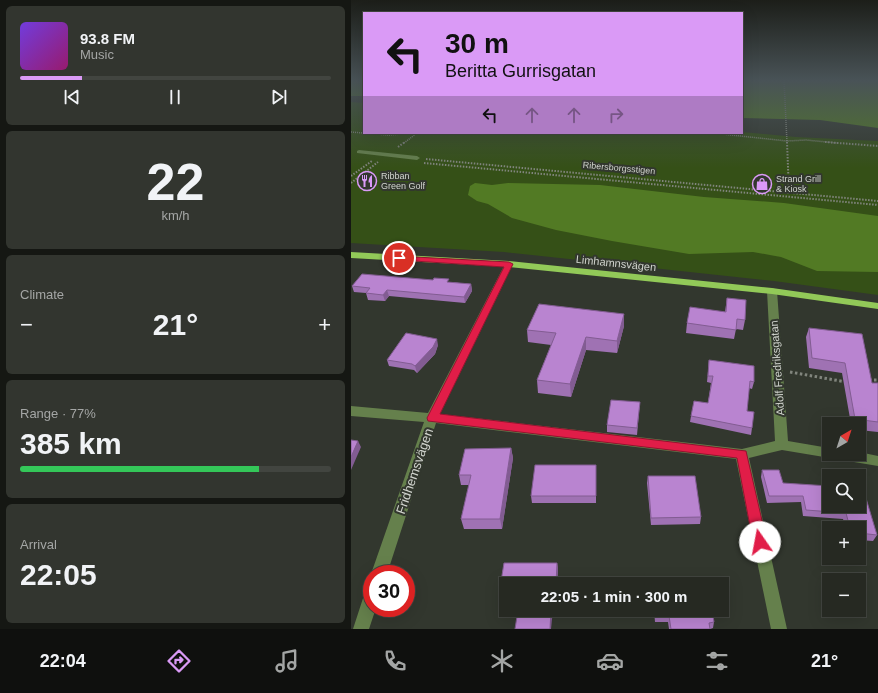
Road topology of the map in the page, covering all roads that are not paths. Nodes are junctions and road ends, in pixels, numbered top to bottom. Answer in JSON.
{"nodes":[{"id":1,"x":359,"y":152,"type":"dead end"},
{"id":2,"x":420,"y":160,"type":"road end"},
{"id":3,"x":351,"y":255,"type":"edge"},
{"id":4,"x":509,"y":264,"type":"junction"},
{"id":5,"x":772,"y":291,"type":"junction"},
{"id":6,"x":878,"y":306,"type":"edge"},
{"id":7,"x":351,"y":412,"type":"edge"},
{"id":8,"x":432,"y":418,"type":"junction"},
{"id":9,"x":782,"y":445,"type":"junction"},
{"id":10,"x":822,"y":452,"type":"edge"},
{"id":11,"x":742,"y":454,"type":"junction"},
{"id":12,"x":866,"y":459,"type":"edge"},
{"id":13,"x":878,"y":461,"type":"edge"},
{"id":14,"x":382,"y":565,"type":"edge"},
{"id":15,"x":365,"y":617,"type":"edge"},
{"id":16,"x":361,"y":629,"type":"edge"},
{"id":17,"x":779,"y":629,"type":"edge"}],
"edges":[{"from":1,"to":2,"type":"street"},
{"from":3,"to":4,"type":"main road","name":"Limhamnsvägen"},
{"from":4,"to":5,"type":"main road","name":"Limhamnsvägen"},
{"from":4,"to":8,"type":"street","name":"Fridhemsvägen"},
{"from":5,"to":6,"type":"main road","name":"Limhamnsvägen"},
{"from":5,"to":9,"type":"street","name":"Adolf Fredriksgatan"},
{"from":7,"to":8,"type":"street"},
{"from":8,"to":11,"type":"street"},
{"from":8,"to":14,"type":"street","name":"Fridhemsvägen"},
{"from":9,"to":10,"type":"street"},
{"from":9,"to":11,"type":"street"},
{"from":11,"to":17,"type":"street"},
{"from":12,"to":13,"type":"street"},
{"from":15,"to":16,"type":"street"}]}
